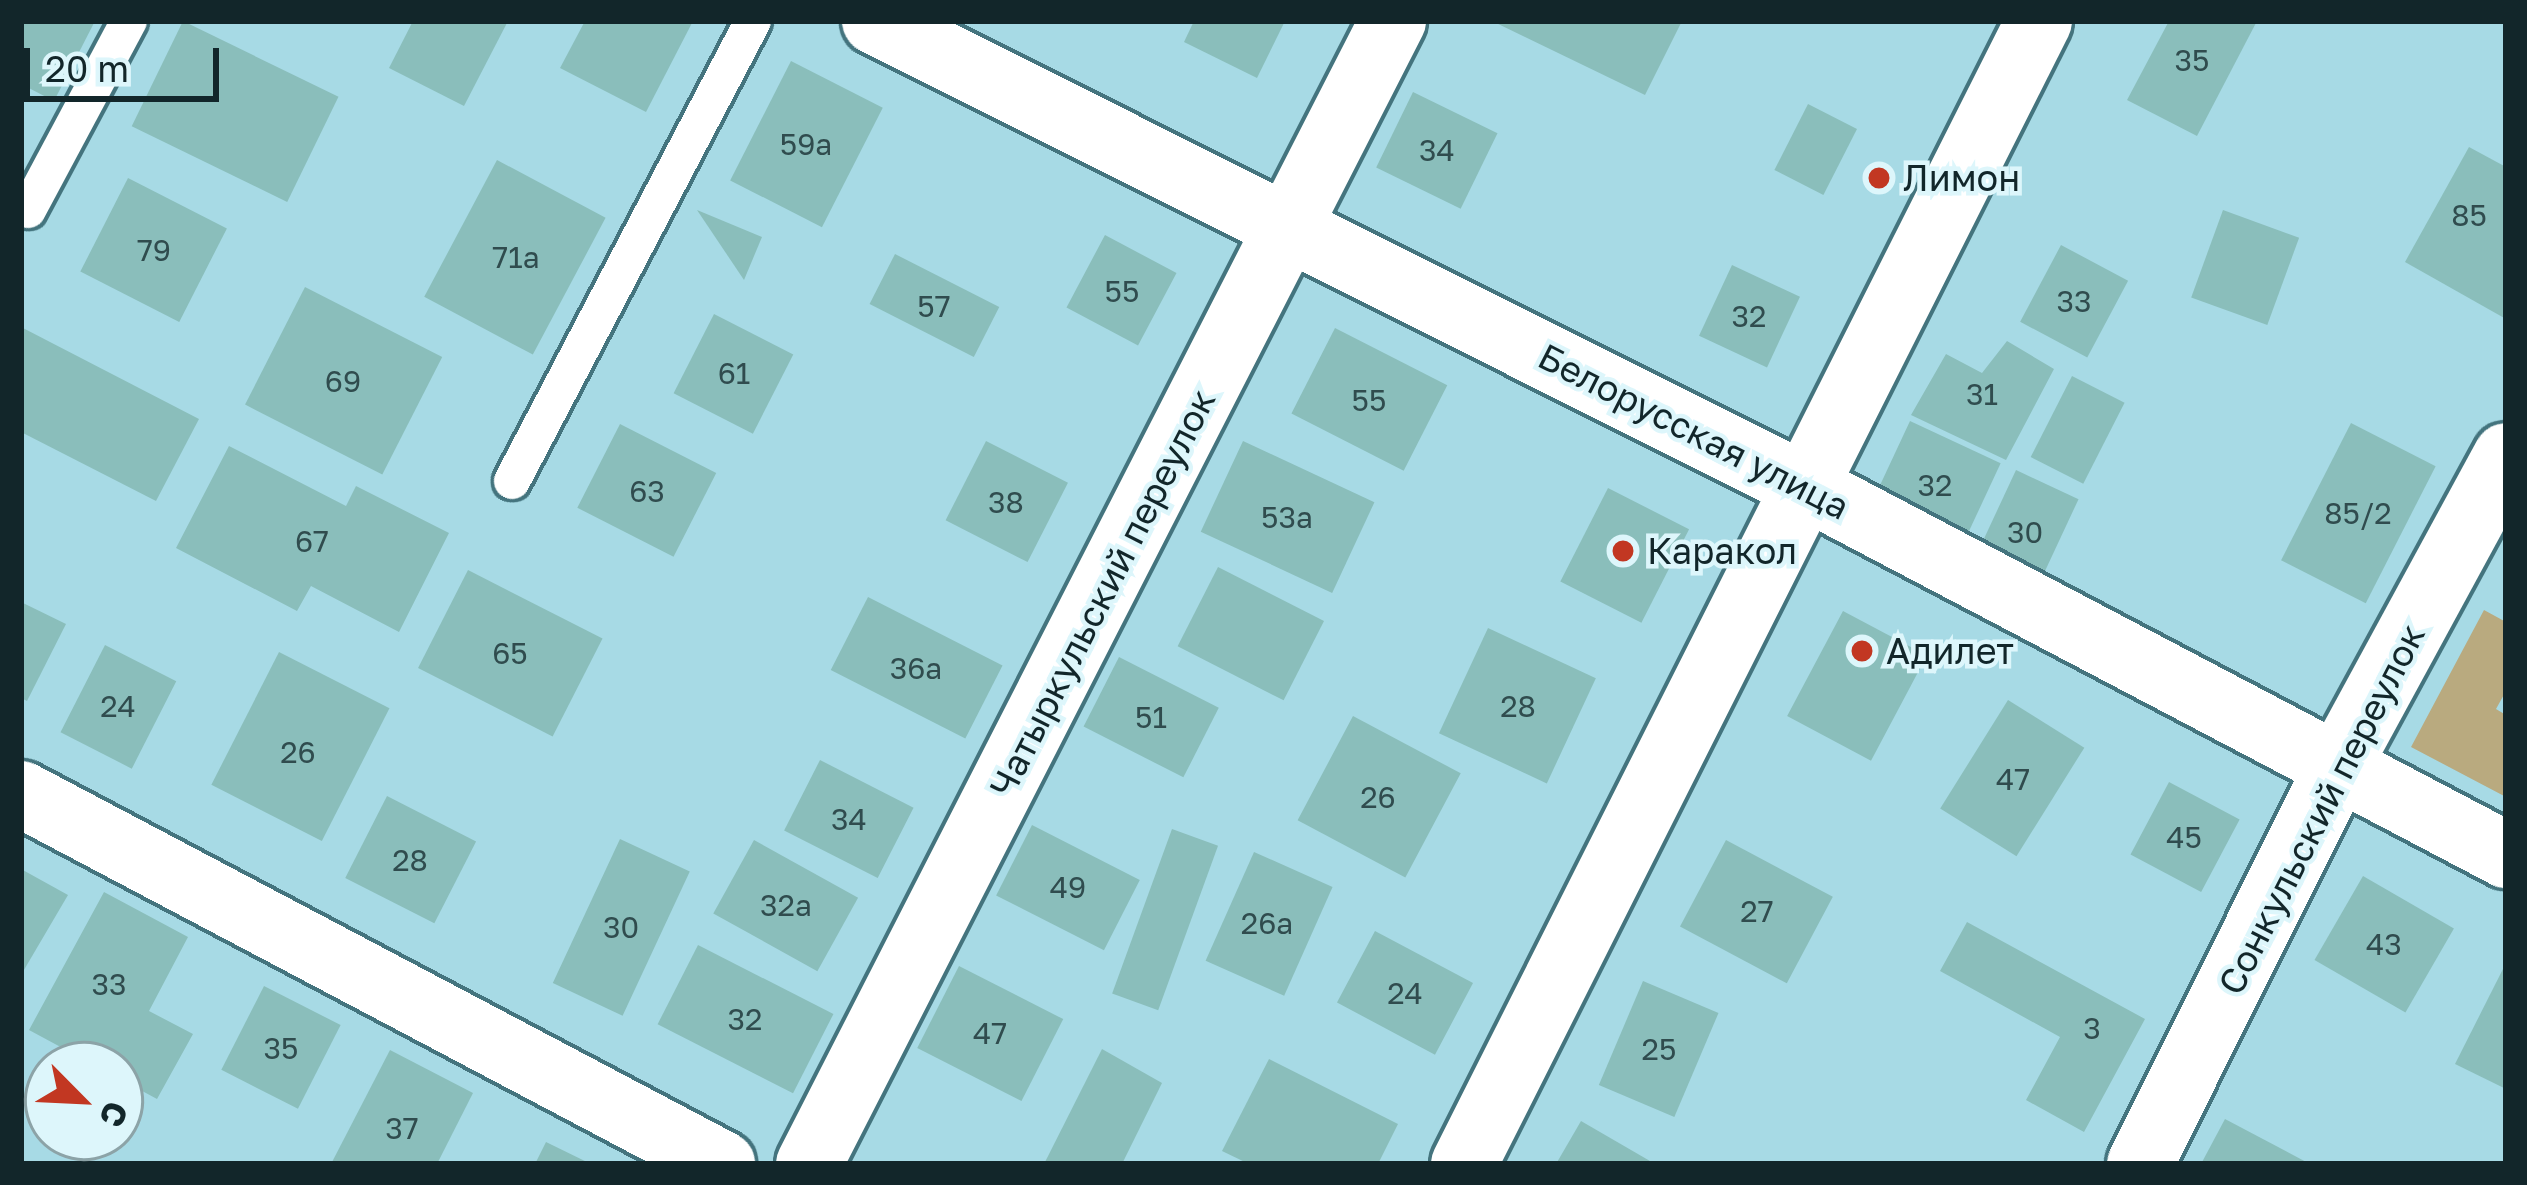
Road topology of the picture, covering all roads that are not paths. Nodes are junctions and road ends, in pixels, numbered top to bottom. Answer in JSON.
{"nodes":[{"id":1,"x":129,"y":21,"type":"edge"},
{"id":2,"x":753,"y":21,"type":"edge"},
{"id":3,"x":874,"y":21,"type":"edge"},
{"id":4,"x":1393,"y":21,"type":"edge"},
{"id":5,"x":2039,"y":21,"type":"edge"},
{"id":6,"x":28,"y":210,"type":"dead end"},
{"id":7,"x":1288,"y":228,"type":"junction"},
{"id":8,"x":2501,"y":476,"type":"edge"},
{"id":9,"x":512,"y":481,"type":"dead end"},
{"id":10,"x":1808,"y":488,"type":"junction"},
{"id":11,"x":2341,"y":762,"type":"junction"},
{"id":12,"x":21,"y":794,"type":"edge"},
{"id":13,"x":2506,"y":854,"type":"edge"},
{"id":14,"x":722,"y":1164,"type":"edge"},
{"id":15,"x":809,"y":1164,"type":"edge"},
{"id":16,"x":1464,"y":1164,"type":"edge"},
{"id":17,"x":2140,"y":1164,"type":"edge"}],
"edges":[{"from":1,"to":6,"type":"lane"},
{"from":2,"to":9,"type":"lane"},
{"from":3,"to":7,"type":"street","name":"Белорусская улица"},
{"from":4,"to":7,"type":"street","name":"Чатыркульский переулок"},
{"from":5,"to":10,"type":"street"},
{"from":7,"to":10,"type":"street","name":"Белорусская улица"},
{"from":7,"to":15,"type":"street","name":"Чатыркульский переулок"},
{"from":8,"to":11,"type":"street","name":"Сонкульский переулок"},
{"from":10,"to":11,"type":"street","name":"Белорусская улица"},
{"from":10,"to":16,"type":"street"},
{"from":11,"to":13,"type":"street","name":"Белорусская улица"},
{"from":11,"to":17,"type":"street","name":"Сонкульский переулок"},
{"from":12,"to":14,"type":"street"}]}
